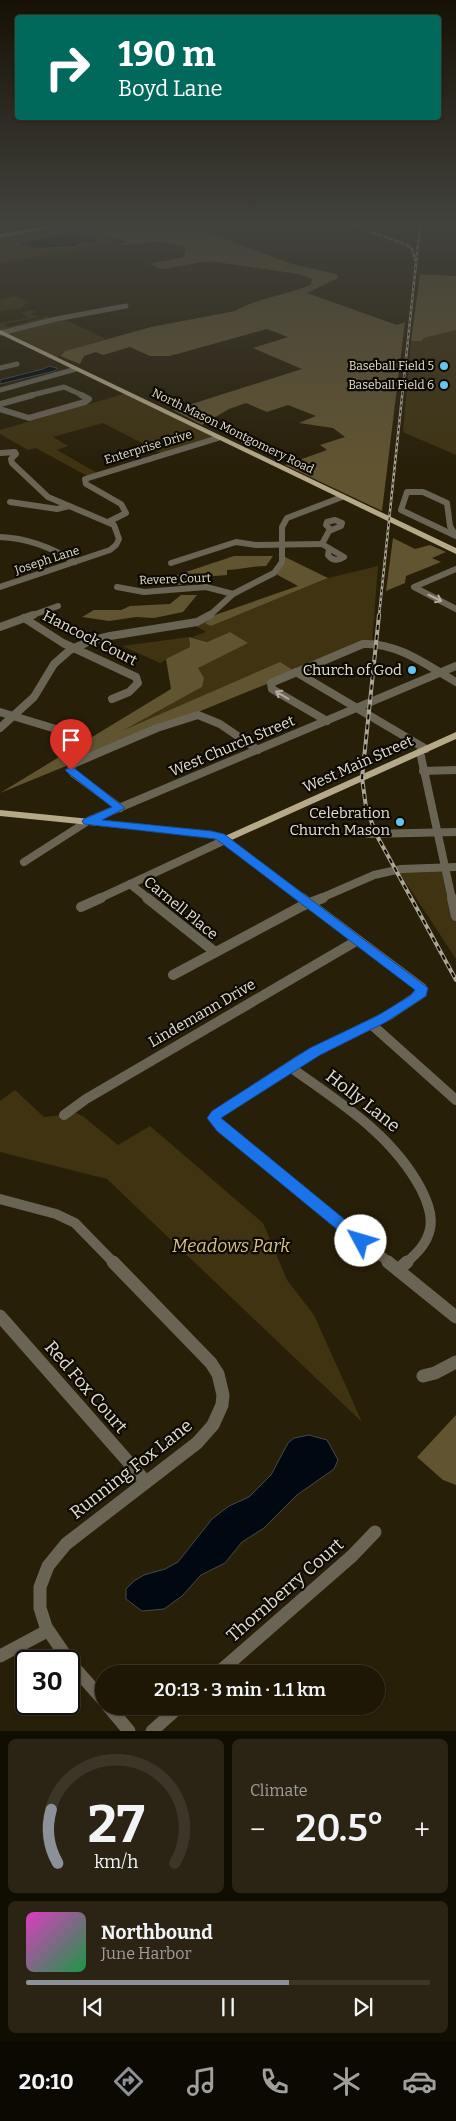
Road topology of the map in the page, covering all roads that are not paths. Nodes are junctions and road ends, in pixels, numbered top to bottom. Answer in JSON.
{"nodes":[{"id":1,"x":126,"y":306,"type":"dead end"},
{"id":2,"x":0,"y":332,"type":"edge"},
{"id":3,"x":17,"y":364,"type":"dead end"},
{"id":4,"x":0,"y":368,"type":"edge"},
{"id":5,"x":76,"y":368,"type":"junction"},
{"id":6,"x":10,"y":387,"type":"junction"},
{"id":7,"x":0,"y":390,"type":"edge"},
{"id":8,"x":28,"y":396,"type":"junction"},
{"id":9,"x":0,"y":404,"type":"edge"},
{"id":10,"x":0,"y":409,"type":"edge"},
{"id":11,"x":218,"y":438,"type":"junction"},
{"id":12,"x":0,"y":453,"type":"edge"},
{"id":13,"x":342,"y":497,"type":"junction"},
{"id":14,"x":10,"y":502,"type":"dead end"},
{"id":15,"x":69,"y":506,"type":"junction"},
{"id":16,"x":108,"y":522,"type":"junction"},
{"id":17,"x":330,"y":530,"type":"dead end"},
{"id":18,"x":0,"y":537,"type":"edge"},
{"id":19,"x":456,"y":537,"type":"edge"},
{"id":20,"x":282,"y":542,"type":"junction"},
{"id":21,"x":322,"y":543,"type":"junction"},
{"id":22,"x":446,"y":546,"type":"junction"},
{"id":23,"x":329,"y":549,"type":"dead end"},
{"id":24,"x":456,"y":551,"type":"edge"},
{"id":25,"x":75,"y":562,"type":"junction"},
{"id":26,"x":172,"y":563,"type":"dead end"},
{"id":27,"x":456,"y":569,"type":"edge"},
{"id":28,"x":0,"y":587,"type":"edge"},
{"id":29,"x":117,"y":587,"type":"dead end"},
{"id":30,"x":414,"y":587,"type":"joint"},
{"id":31,"x":233,"y":594,"type":"junction"},
{"id":32,"x":58,"y":606,"type":"dead end"},
{"id":33,"x":455,"y":608,"type":"edge"},
{"id":34,"x":24,"y":618,"type":"junction"},
{"id":35,"x":0,"y":627,"type":"edge"},
{"id":36,"x":74,"y":648,"type":"junction"},
{"id":37,"x":456,"y":666,"type":"edge"},
{"id":38,"x":296,"y":672,"type":"junction"},
{"id":39,"x":439,"y":673,"type":"junction"},
{"id":40,"x":456,"y":682,"type":"edge"},
{"id":41,"x":112,"y":698,"type":"dead end"},
{"id":42,"x":357,"y":708,"type":"junction"},
{"id":43,"x":0,"y":712,"type":"edge"},
{"id":44,"x":15,"y":716,"type":"junction"},
{"id":45,"x":327,"y":721,"type":"junction"},
{"id":46,"x":0,"y":728,"type":"edge"},
{"id":47,"x":56,"y":729,"type":"dead end"},
{"id":48,"x":456,"y":735,"type":"edge"},
{"id":49,"x":258,"y":750,"type":"junction"},
{"id":50,"x":423,"y":751,"type":"junction"},
{"id":51,"x":423,"y":770,"type":"junction"},
{"id":52,"x":456,"y":770,"type":"edge"},
{"id":53,"x":120,"y":808,"type":"junction"},
{"id":54,"x":0,"y":813,"type":"edge"},
{"id":55,"x":88,"y":821,"type":"junction"},
{"id":56,"x":456,"y":832,"type":"edge"},
{"id":57,"x":437,"y":833,"type":"junction"},
{"id":58,"x":368,"y":834,"type":"dead end"},
{"id":59,"x":225,"y":840,"type":"junction"},
{"id":60,"x":24,"y":862,"type":"dead end"},
{"id":61,"x":456,"y":867,"type":"edge"},
{"id":62,"x":445,"y":868,"type":"junction"},
{"id":63,"x":130,"y":884,"type":"junction"},
{"id":64,"x":310,"y":903,"type":"junction"},
{"id":65,"x":81,"y":906,"type":"dead end"},
{"id":66,"x":456,"y":913,"type":"edge"},
{"id":67,"x":358,"y":940,"type":"junction"},
{"id":68,"x":215,"y":952,"type":"junction"},
{"id":69,"x":173,"y":975,"type":"dead end"},
{"id":70,"x":423,"y":991,"type":"joint"},
{"id":71,"x":371,"y":1024,"type":"junction"},
{"id":72,"x":290,"y":1067,"type":"junction"},
{"id":73,"x":456,"y":1100,"type":"edge"},
{"id":74,"x":64,"y":1115,"type":"dead end"},
{"id":75,"x":0,"y":1199,"type":"edge"},
{"id":76,"x":398,"y":1270,"type":"junction"},
{"id":77,"x":0,"y":1316,"type":"edge"},
{"id":78,"x":456,"y":1317,"type":"edge"},
{"id":79,"x":456,"y":1362,"type":"edge"},
{"id":80,"x":423,"y":1376,"type":"dead end"},
{"id":81,"x":146,"y":1482,"type":"junction"},
{"id":82,"x":374,"y":1532,"type":"dead end"},
{"id":83,"x":47,"y":1632,"type":"junction"},
{"id":84,"x":0,"y":1656,"type":"edge"},
{"id":85,"x":227,"y":1665,"type":"edge"},
{"id":86,"x":95,"y":1691,"type":"edge"},
{"id":87,"x":116,"y":1715,"type":"edge"},
{"id":88,"x":170,"y":1715,"type":"edge"},
{"id":89,"x":129,"y":1731,"type":"edge"},
{"id":90,"x":152,"y":1731,"type":"edge"}],
"edges":[{"from":1,"to":2,"type":"street"},
{"from":2,"to":5,"type":"main road","name":"North Mason Montgomery Road"},
{"from":3,"to":4,"type":"street"},
{"from":5,"to":6,"type":"street"},
{"from":5,"to":11,"type":"main road","name":"North Mason Montgomery Road"},
{"from":6,"to":7,"type":"street"},
{"from":6,"to":8,"type":"street"},
{"from":8,"to":9,"type":"street"},
{"from":8,"to":10,"type":"street"},
{"from":11,"to":13,"type":"main road","name":"North Mason Montgomery Road"},
{"from":11,"to":16,"type":"street","name":"Enterprise Drive"},
{"from":12,"to":15,"type":"street"},
{"from":13,"to":20,"type":"street"},
{"from":13,"to":22,"type":"main road","name":"North Mason Montgomery Road"},
{"from":14,"to":15,"type":"street"},
{"from":15,"to":16,"type":"street"},
{"from":16,"to":25,"type":"street","name":"Joseph Lane"},
{"from":17,"to":21,"type":"street"},
{"from":18,"to":25,"type":"street"},
{"from":19,"to":19,"type":"street"},
{"from":19,"to":22,"type":"street"},
{"from":20,"to":21,"type":"street"},
{"from":20,"to":26,"type":"street"},
{"from":20,"to":31,"type":"street"},
{"from":21,"to":23,"type":"street"},
{"from":22,"to":24,"type":"main road","name":"North Mason Montgomery Road"},
{"from":25,"to":28,"type":"street","name":"Joseph Lane"},
{"from":27,"to":30,"type":"street"},
{"from":29,"to":31,"type":"street","name":"Revere Court"},
{"from":30,"to":33,"type":"street","one_way":true},
{"from":31,"to":36,"type":"street"},
{"from":32,"to":34,"type":"street"},
{"from":34,"to":35,"type":"street"},
{"from":34,"to":36,"type":"street","name":"Hancock Court"},
{"from":36,"to":41,"type":"street","name":"Hancock Court"},
{"from":36,"to":44,"type":"street"},
{"from":37,"to":39,"type":"street","name":"West Church Street"},
{"from":38,"to":39,"type":"street"},
{"from":38,"to":42,"type":"street"},
{"from":45,"to":38,"type":"street","one_way":true},
{"from":39,"to":40,"type":"street"},
{"from":39,"to":42,"type":"street","name":"West Church Street"},
{"from":42,"to":45,"type":"street","name":"West Church Street"},
{"from":42,"to":50,"type":"street"},
{"from":43,"to":44,"type":"street"},
{"from":44,"to":46,"type":"street"},
{"from":44,"to":47,"type":"street"},
{"from":45,"to":49,"type":"street","name":"West Church Street"},
{"from":48,"to":50,"type":"main road","name":"West Main Street"},
{"from":49,"to":53,"type":"street","name":"West Church Street"},
{"from":49,"to":53,"type":"street"},
{"from":50,"to":51,"type":"street"},
{"from":50,"to":59,"type":"main road","name":"West Main Street"},
{"from":51,"to":52,"type":"street"},
{"from":51,"to":57,"type":"street"},
{"from":53,"to":55,"type":"street","name":"West Church Street"},
{"from":54,"to":55,"type":"main road"},
{"from":55,"to":59,"type":"main road"},
{"from":55,"to":60,"type":"street","name":"West Church Street"},
{"from":56,"to":57,"type":"street"},
{"from":57,"to":58,"type":"street"},
{"from":57,"to":62,"type":"street"},
{"from":59,"to":63,"type":"street","name":"West Main Street"},
{"from":59,"to":64,"type":"street"},
{"from":61,"to":62,"type":"street"},
{"from":62,"to":64,"type":"street"},
{"from":62,"to":66,"type":"street"},
{"from":63,"to":65,"type":"street","name":"West Main Street"},
{"from":63,"to":68,"type":"street","name":"Carnell Place"},
{"from":64,"to":67,"type":"street"},
{"from":64,"to":68,"type":"street"},
{"from":67,"to":70,"type":"street"},
{"from":67,"to":74,"type":"street","name":"Lindemann Drive"},
{"from":68,"to":69,"type":"street"},
{"from":70,"to":71,"type":"street"},
{"from":71,"to":72,"type":"street"},
{"from":71,"to":73,"type":"street"},
{"from":72,"to":76,"type":"street","name":"Holly Lane"},
{"from":72,"to":76,"type":"street"},
{"from":75,"to":81,"type":"street","name":"Running Fox Lane"},
{"from":76,"to":78,"type":"street"},
{"from":77,"to":81,"type":"street","name":"Red Fox Court"},
{"from":79,"to":80,"type":"street"},
{"from":81,"to":83,"type":"street","name":"Running Fox Lane"},
{"from":82,"to":85,"type":"street","name":"Thornberry Court"},
{"from":83,"to":84,"type":"street"},
{"from":83,"to":86,"type":"street","name":"Running Fox Lane"},
{"from":87,"to":89,"type":"street"},
{"from":88,"to":90,"type":"street"}]}
